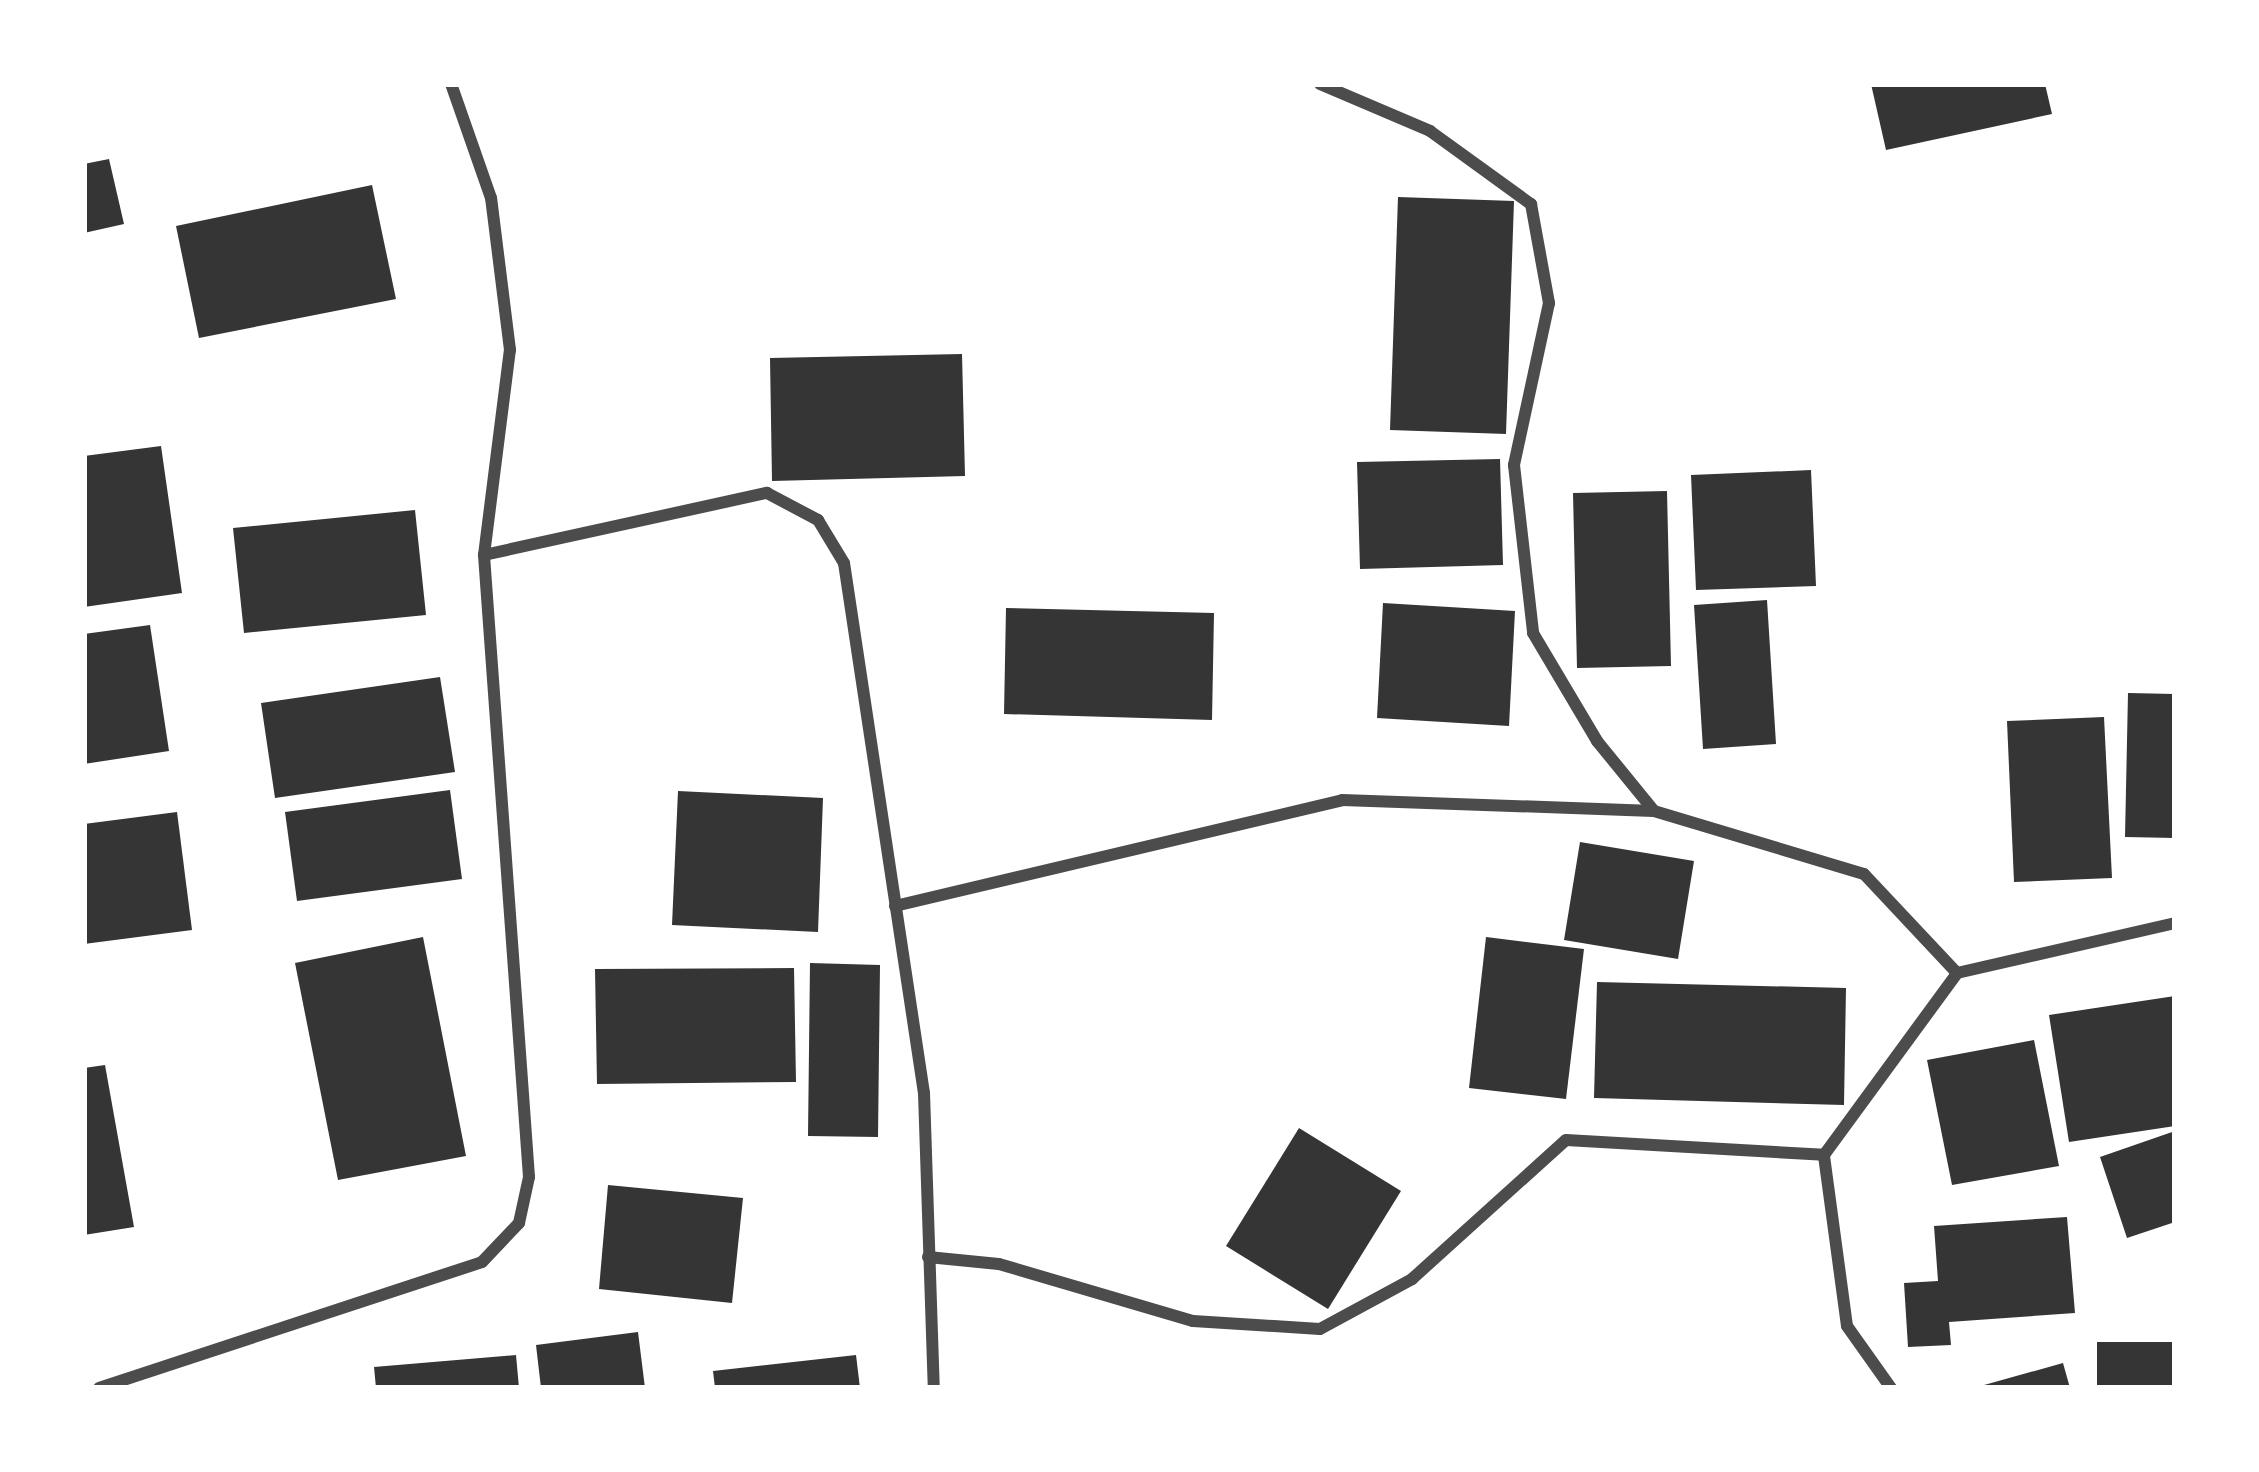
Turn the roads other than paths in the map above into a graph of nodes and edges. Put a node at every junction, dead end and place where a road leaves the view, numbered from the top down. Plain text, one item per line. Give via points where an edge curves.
1 (451, 84) edge
2 (1320, 84) edge
3 (484, 555) junction
4 (1654, 811) junction
5 (896, 906) junction
6 (2175, 922) edge
7 (1957, 974) junction
8 (1824, 1155) junction
9 (928, 1257) junction
10 (98, 1388) edge
11 (934, 1388) edge
12 (1891, 1388) edge

1 - 3 street via 491,198 510,350
2 - 4 street via 1430,131 1531,204 1549,303 1514,465 1533,632 1597,741
3 - 5 street via 767,493 818,520 844,563
3 - 10 street via 530,1177 519,1223 482,1262
4 - 5 street via 1342,800
4 - 7 street via 1864,874
5 - 9 street via 924,1093
6 - 7 street
7 - 8 street
8 - 9 street via 1566,1140 1412,1279 1319,1329 1193,1321 998,1264
8 - 12 street via 1847,1325
9 - 11 street

